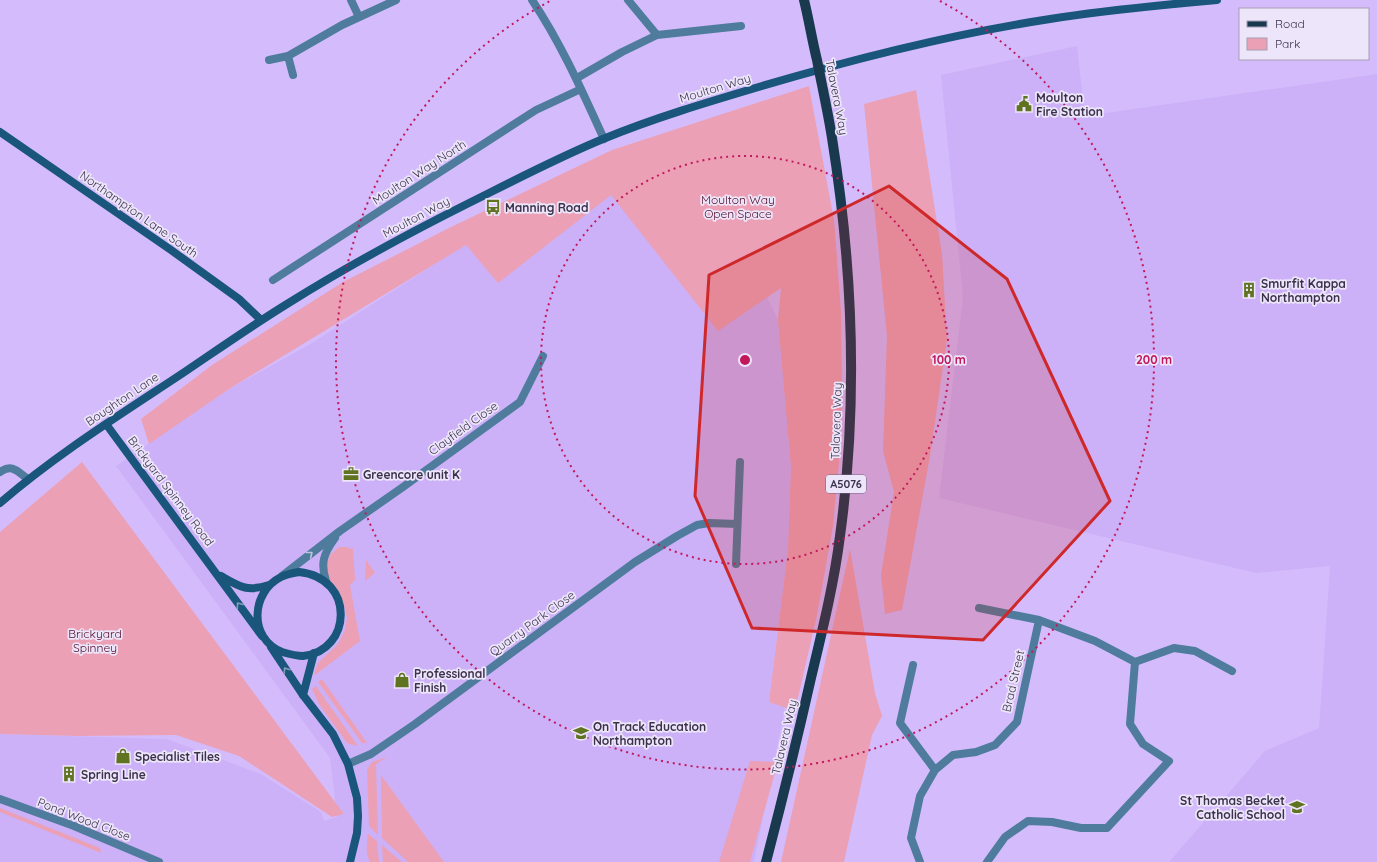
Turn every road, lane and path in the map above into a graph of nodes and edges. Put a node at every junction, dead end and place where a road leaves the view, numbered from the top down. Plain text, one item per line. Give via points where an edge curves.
1 (351, 0) edge
2 (396, 0) edge
3 (532, 0) edge
4 (628, 0) edge
5 (804, 0) edge
6 (1217, 0) edge
7 (1170, 2) edge
8 (359, 17) junction
9 (741, 26) dead end
10 (657, 36) junction
11 (288, 56) junction
12 (269, 60) dead end
13 (293, 75) dead end
14 (576, 78) junction
15 (581, 89) junction
16 (0, 132) edge
17 (604, 139) junction
18 (273, 280) dead end
19 (261, 320) junction
20 (543, 356) dead end
21 (106, 424) junction
22 (740, 462) dead end
23 (0, 472) edge
24 (28, 479) junction
25 (0, 503) edge
26 (737, 524) junction
27 (340, 531) junction
28 (736, 564) dead end
29 (217, 573) junction
30 (280, 577) junction
31 (326, 582) junction
32 (270, 585) junction
33 (979, 608) dead end
34 (1040, 620) junction
35 (262, 636) junction
36 (270, 645) junction
37 (314, 653) junction
38 (1135, 662) junction
39 (913, 665) dead end
40 (1232, 671) dead end
41 (303, 695) junction
42 (348, 764) junction
43 (935, 770) junction
44 (0, 799) edge
45 (159, 862) edge
46 (350, 862) edge
47 (766, 862) edge
48 (920, 862) edge
49 (987, 862) edge

1 - 8 street
2 - 8 street
3 - 14 street
4 - 10 street
5 - 47 main road, Talavera Way / A5076 via 825,100 843,220 851,347 850,428 840,539 786,789
6 - 7 street, Moulton Way
7 - 17 street, Moulton Way via 1049,19 901,48 803,73 721,98
8 - 11 street
9 - 10 street
10 - 14 street
11 - 12 street
11 - 13 street
14 - 15 street
15 - 17 street
15 - 18 street, Moulton Way North via 536,110
16 - 19 street, Northampton Lane South via 172,250 239,299
17 - 19 street, Moulton Way via 537,169 422,227 315,286
19 - 21 street, Boughton Lane
20 - 27 street, Clayfield Close via 520,402
21 - 24 street, Boughton Lane
21 - 29 street, Brickyard Spinney Road
22 - 26 street
23 - 24 street via 6,468 13,468
24 - 25 street, Boughton Lane
26 - 28 street
26 - 42 street, Quarry Park Close via 697,525 677,536 635,562 415,724 371,754
30 -> 27 street, Clayfield Close
27 - 31 street, Clayfield Close via 326,551 323,572
29 - 32 street, Brickyard Spinney Road via 245,588 257,589
35 -> 29 street, Brickyard Spinney Road
30 - 31 street via 299,572 318,576
30 - 32 street
31 - 37 street via 340,602 339,627 334,638
32 - 35 street via 262,596 258,610 258,624
33 - 34 street
34 - 38 street via 1095,641
34 - 43 street, Brad Street via 1016,722 995,746 953,755
35 - 36 street
36 - 37 street via 291,655 303,656
41 -> 36 street
37 - 41 street
38 - 40 street via 1174,648 1195,651
38 - 49 street via 1130,724 1143,744 1169,761 1107,828 1081,828 1052,822 1028,821 1005,837
39 - 43 street via 900,723
41 - 42 street via 333,734
42 - 46 street via 357,798 358,816 358,833
43 - 48 street, Brad Street via 920,796 911,838
44 - 45 street, Pond Wood Close via 74,826

